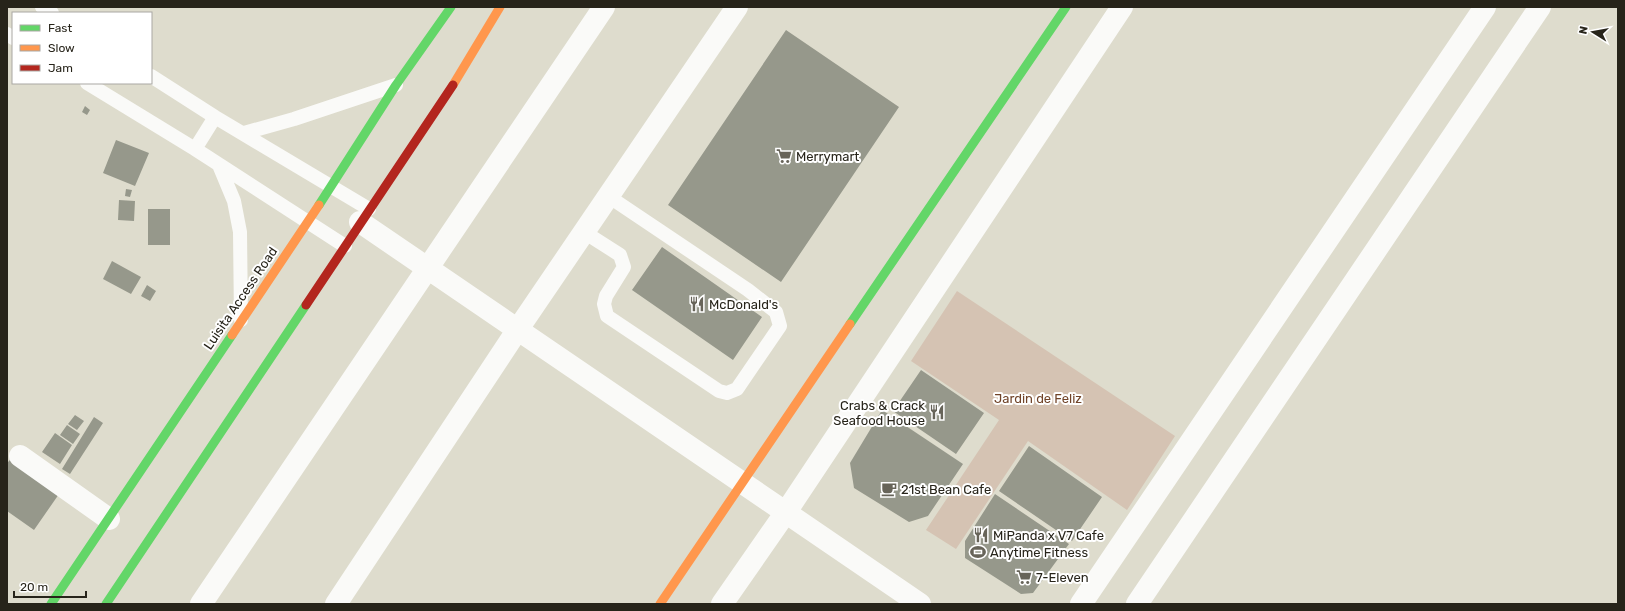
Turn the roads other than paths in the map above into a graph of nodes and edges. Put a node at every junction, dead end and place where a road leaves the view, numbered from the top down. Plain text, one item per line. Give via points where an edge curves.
1 (451, 7) edge
2 (500, 7) edge
3 (604, 7) edge
4 (737, 7) edge
5 (1066, 7) edge
6 (1122, 7) edge
7 (1485, 7) edge
8 (1540, 7) edge
9 (152, 77) edge
10 (89, 84) edge
11 (396, 85) junction
12 (215, 117) junction
13 (244, 133) junction
14 (195, 149) junction
15 (219, 165) junction
16 (332, 186) junction
17 (608, 196) junction
18 (365, 216) junction
19 (307, 222) junction
20 (584, 232) junction
21 (345, 246) junction
22 (428, 268) junction
23 (241, 320) junction
24 (518, 329) junction
25 (20, 456) dead end
26 (742, 482) junction
27 (786, 512) junction
28 (109, 519) junction
29 (50, 604) edge
30 (106, 604) edge
31 (201, 604) edge
32 (336, 604) edge
33 (660, 604) edge
34 (722, 604) edge
35 (920, 604) edge
36 (1081, 604) edge
37 (1136, 604) edge

1 - 11 main road, Luisita Access Road
2 - 18 main road via 464,68
3 - 22 street
4 - 17 street
5 - 26 main road
6 - 27 street
7 - 36 street
8 - 37 street
9 - 12 lane
10 - 14 lane
11 - 13 lane
11 - 16 main road, Luisita Access Road
12 - 13 lane
12 - 14 lane
13 - 16 lane
14 - 15 lane
15 - 19 lane
15 - 23 lane via 234,201 240,232
16 - 18 lane
16 - 19 main road, Luisita Access Road
17 - 20 street
17 - 20 lane via 748,290 776,312 780,326 737,389 727,393 719,391 607,316 604,304 606,296 624,267 620,255
18 - 21 main road
18 - 22 street
19 - 21 lane
19 - 23 main road, Luisita Access Road
20 - 24 street
21 - 30 main road
22 - 24 street
22 - 31 street
23 - 28 main road, Luisita Access Road
24 - 26 street
24 - 32 street
25 - 28 street
26 - 27 street
26 - 33 main road
27 - 34 street
27 - 35 street
28 - 29 main road, Luisita Access Road

